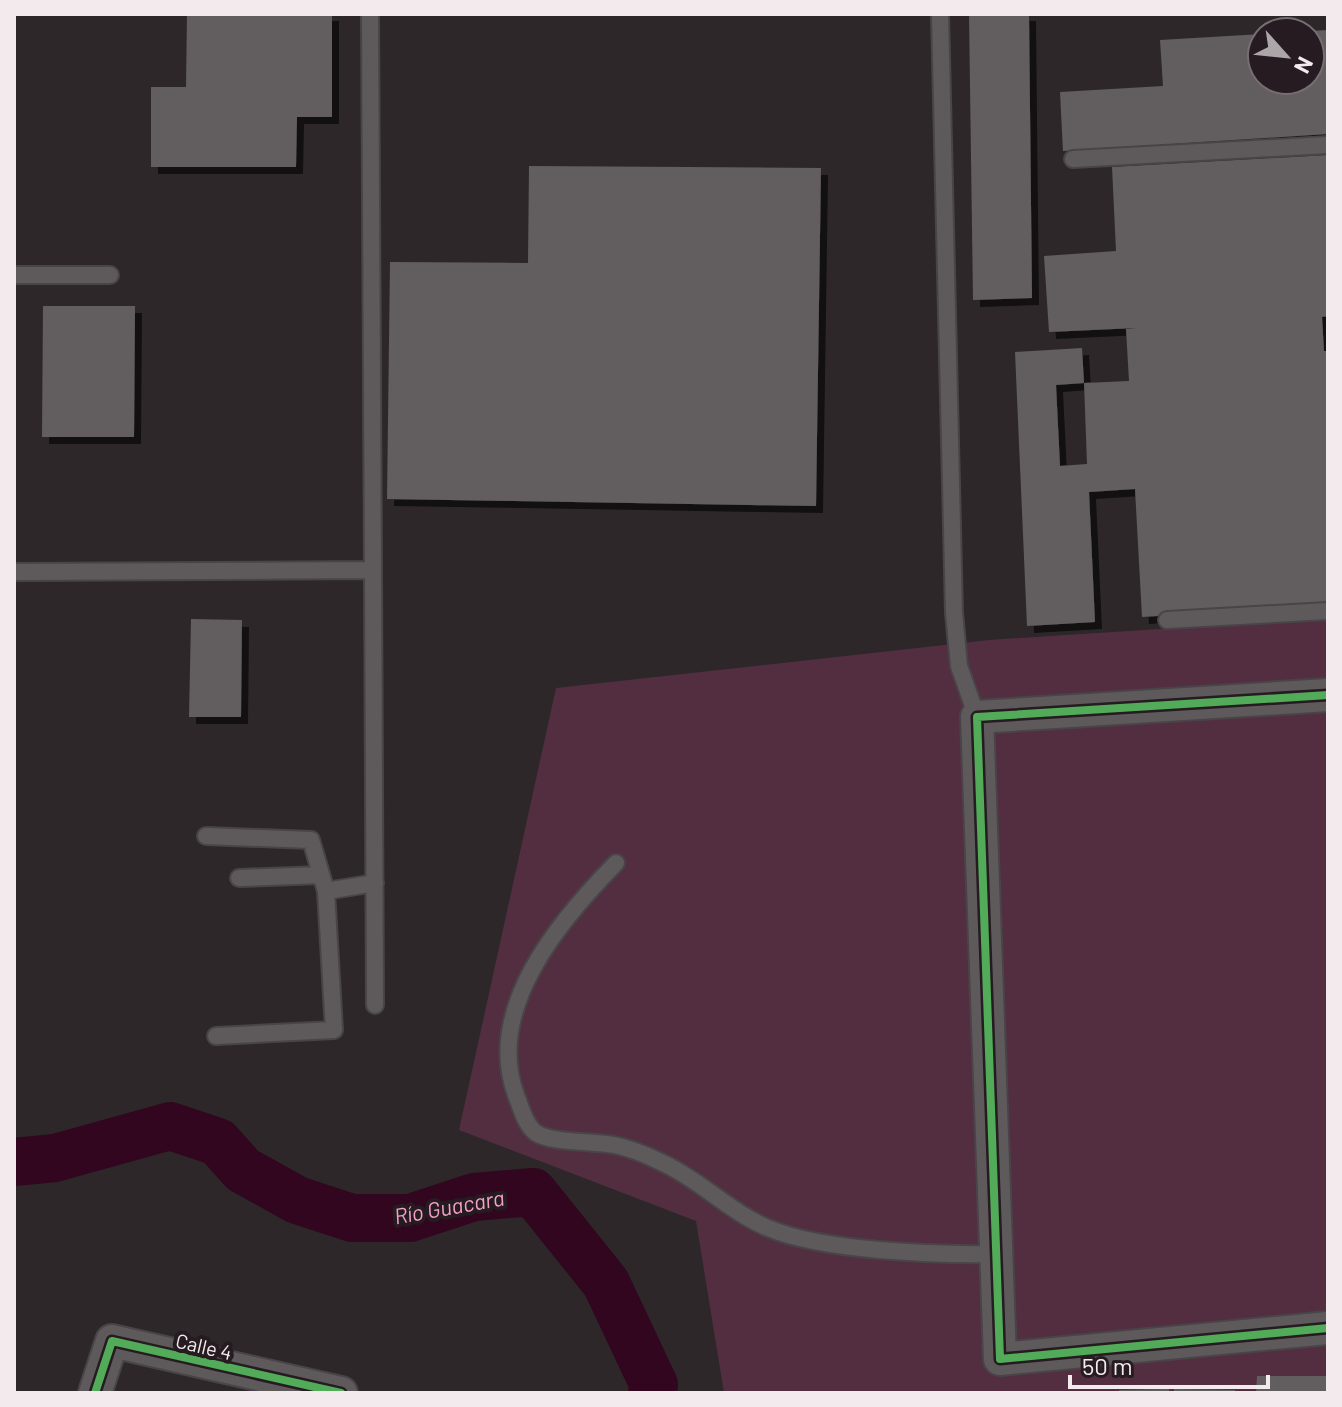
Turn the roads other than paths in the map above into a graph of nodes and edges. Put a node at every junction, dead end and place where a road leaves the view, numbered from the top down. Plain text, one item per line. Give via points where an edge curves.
1 (370, 14) edge
2 (940, 14) edge
3 (1328, 145) edge
4 (1073, 159) dead end
5 (14, 275) edge
6 (110, 275) dead end
7 (373, 570) junction
8 (14, 572) edge
9 (1328, 611) edge
10 (1167, 620) dead end
11 (1328, 695) edge
12 (977, 717) junction
13 (206, 836) dead end
14 (616, 863) dead end
15 (320, 875) junction
16 (239, 878) dead end
17 (375, 883) junction
18 (326, 891) junction
19 (375, 1005) dead end
20 (216, 1036) dead end
21 (996, 1254) junction
22 (1328, 1328) edge
23 (95, 1393) edge
24 (341, 1393) edge

1 - 7 lane
2 - 12 lane via 954,613 959,666
3 - 4 lane
5 - 6 lane
7 - 8 lane
7 - 17 lane
9 - 10 lane
11 - 12 street
12 - 21 street
13 - 15 lane via 311,840
14 - 21 lane via 574,906 535,960 510,1032 513,1086 524,1117 536,1132 616,1145 661,1162 766,1228 798,1238 938,1255
15 - 16 lane
15 - 18 lane
17 - 18 lane
17 - 19 lane
18 - 20 lane via 334,1030
21 - 22 street via 1000,1359
23 - 24 street, Calle 4 via 112,1341

